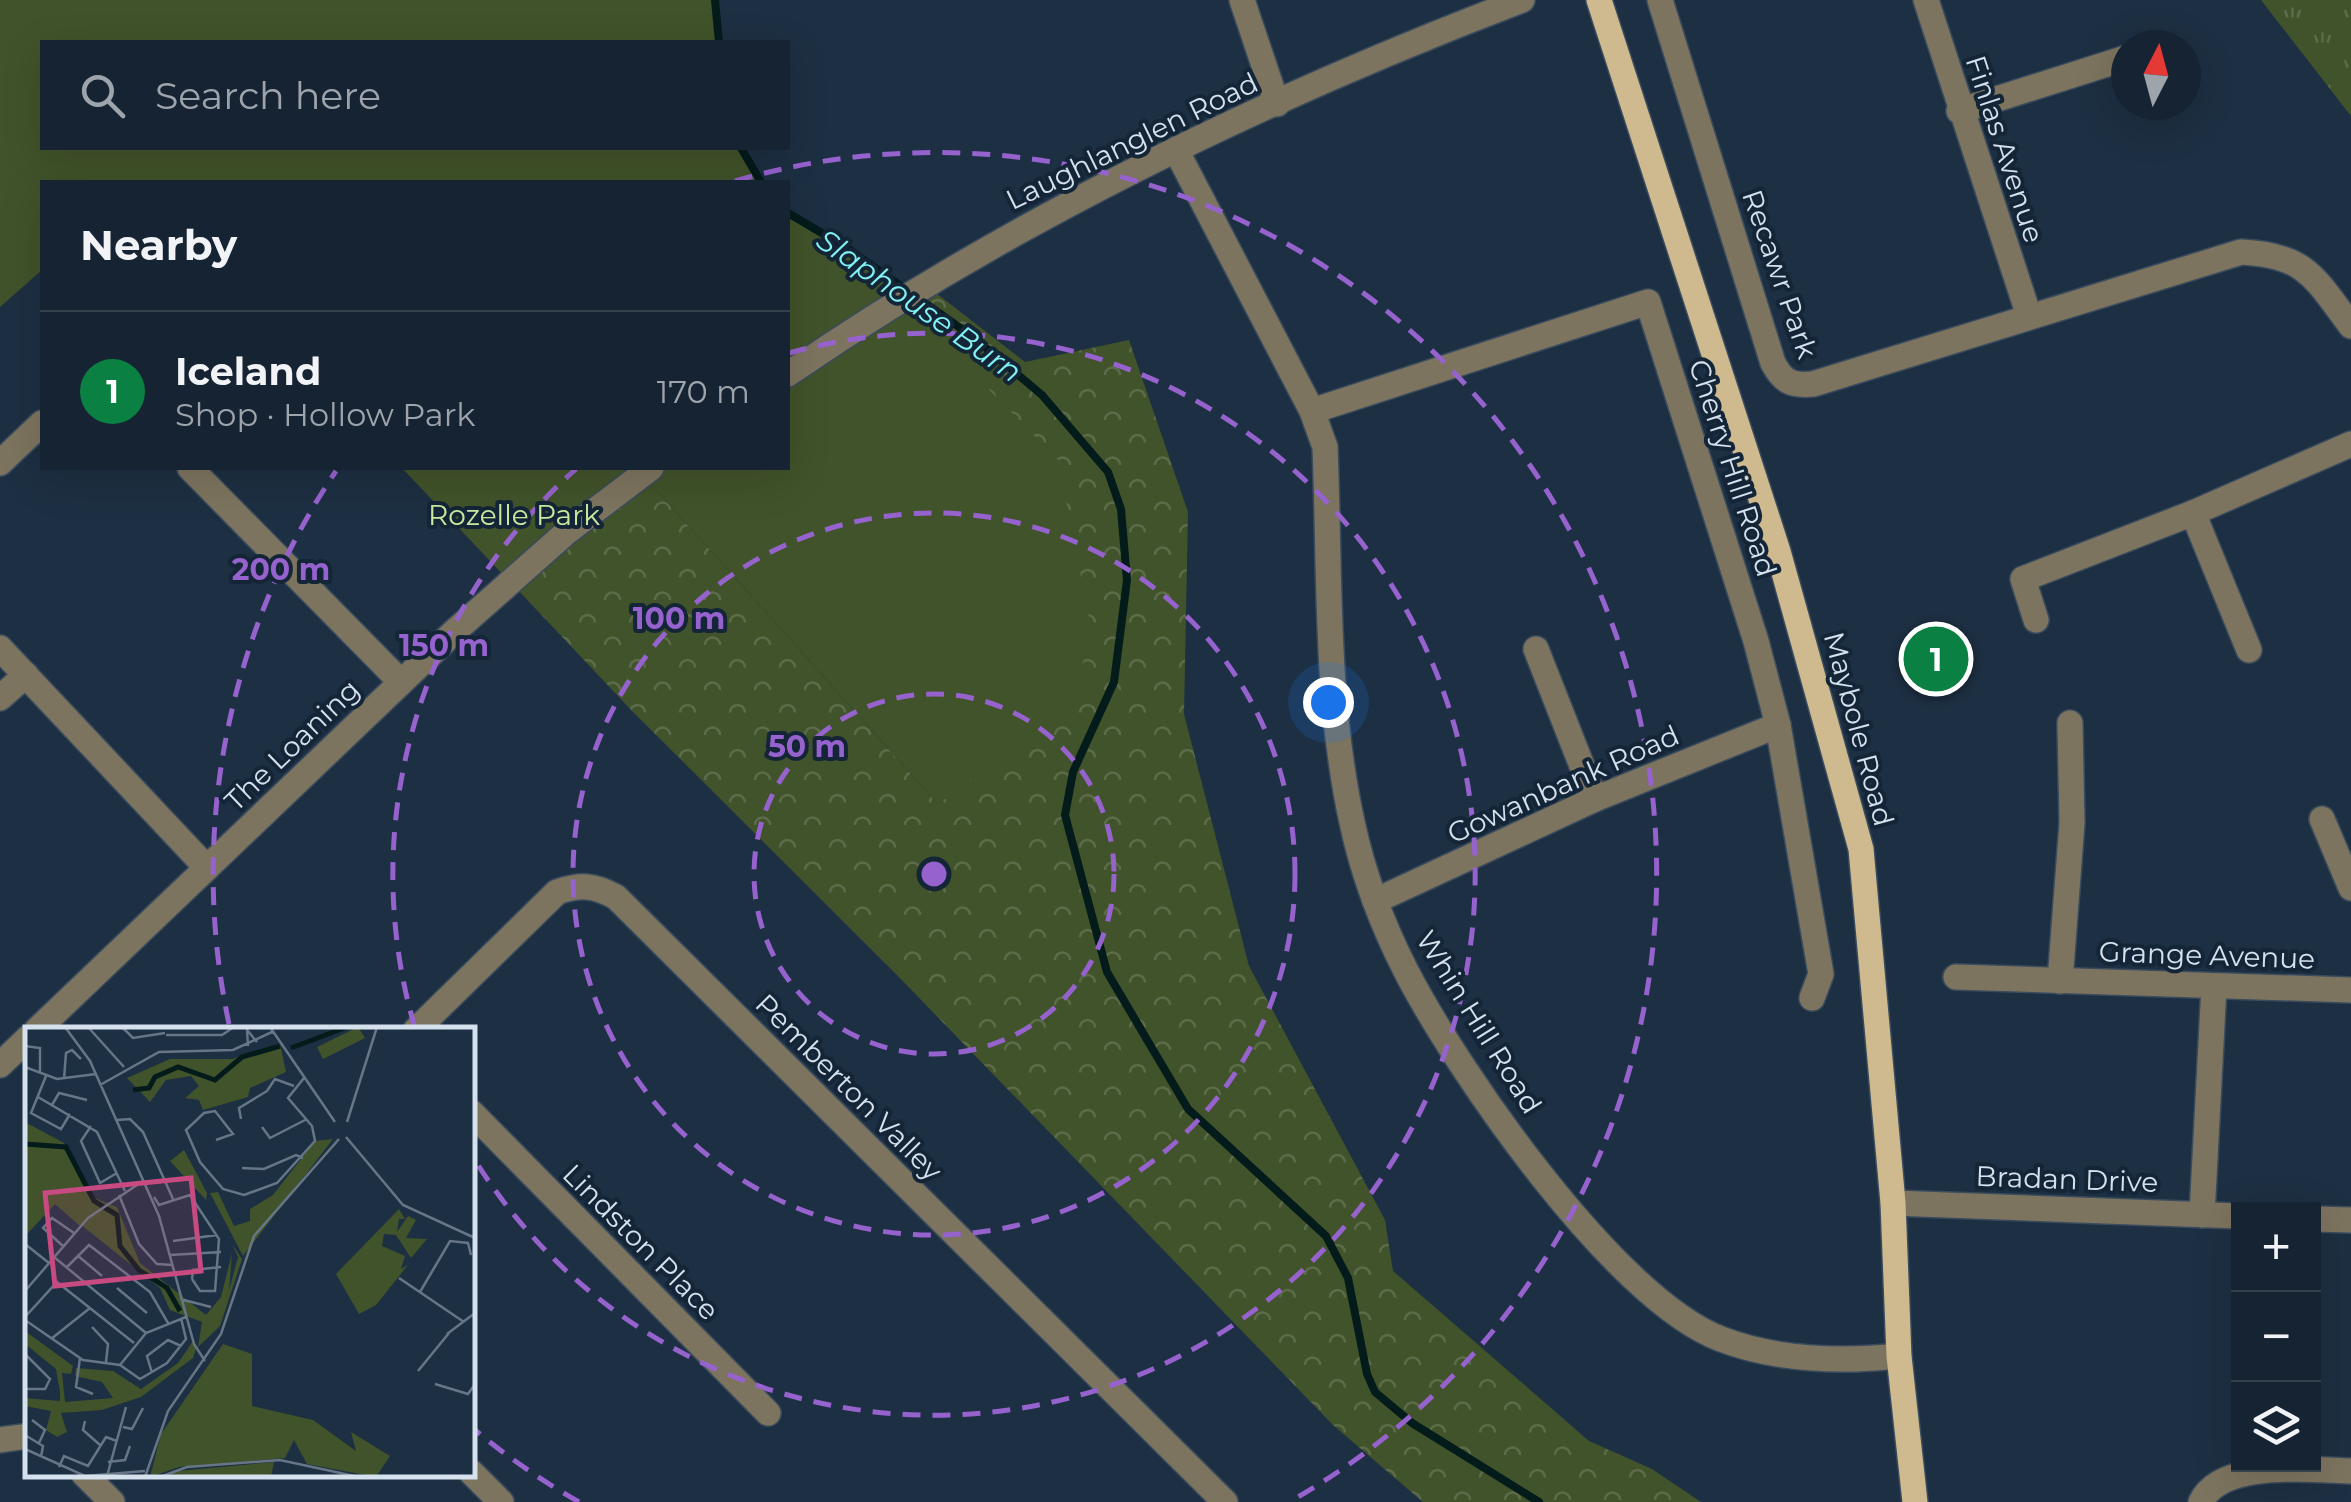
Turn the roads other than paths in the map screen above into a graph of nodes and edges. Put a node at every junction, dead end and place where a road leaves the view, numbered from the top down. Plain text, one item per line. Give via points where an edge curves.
1 (1242, 0) edge
2 (1522, 0) edge
3 (1599, 0) edge
4 (1660, 0) edge
5 (1926, 0) edge
6 (2111, 63) edge
7 (1277, 104) junction
8 (1959, 112) junction
9 (1176, 150) junction
10 (2028, 316) junction
11 (2351, 326) edge
12 (790, 373) edge
13 (1312, 411) junction
14 (40, 425) edge
15 (2351, 444) edge
16 (0, 463) edge
17 (192, 470) edge
18 (646, 471) edge
19 (2194, 513) junction
20 (2036, 620) dead end
21 (0, 648) edge
22 (1536, 649) dead end
23 (2249, 650) dead end
24 (26, 675) junction
25 (401, 682) junction
26 (0, 698) edge
27 (2070, 723) dead end
28 (1778, 725) junction
29 (1595, 799) junction
30 (2322, 820) dead end
31 (206, 868) junction
32 (2351, 888) edge
33 (1374, 901) junction
34 (1956, 977) dead end
35 (2060, 980) junction
36 (2214, 986) junction
37 (2351, 990) edge
38 (1812, 998) dead end
39 (40, 1027) edge
40 (419, 1027) edge
41 (25, 1041) edge
42 (0, 1064) edge
43 (475, 1116) edge
44 (1893, 1203) junction
45 (2202, 1215) junction
46 (2231, 1216) edge
47 (2321, 1219) edge
48 (2351, 1220) edge
49 (1899, 1356) junction
50 (768, 1413) dead end
51 (25, 1436) edge
52 (0, 1440) edge
53 (2351, 1471) edge
54 (475, 1476) edge
55 (87, 1477) edge
56 (1214, 1499) edge
57 (112, 1502) edge
58 (501, 1502) edge
59 (1915, 1502) edge
60 (2201, 1502) edge

1 - 7 street
2 - 7 street, Laughlanglen Road
3 - 44 main road, Maybole Road via 1778,551 1860,849
4 - 10 street, Recawr Park via 1782,378 1814,384
5 - 8 street, Finlas Avenue
6 - 8 street
7 - 9 street, Laughlanglen Road
8 - 10 street, Finlas Avenue
9 - 12 street, Laughlanglen Road via 923,283
9 - 13 street, Whin Hill Road
10 - 11 street via 2241,252 2278,254 2306,267
13 - 28 street, Cherry Hill Road via 1648,302
13 - 33 street, Whin Hill Road via 1325,446 1338,750
14 - 16 street
15 - 19 street
17 - 25 street
18 - 25 street, The Loaning via 568,530
19 - 20 street via 2023,579
19 - 23 street
21 - 24 street
22 - 29 street
24 - 26 street
24 - 31 street
25 - 31 street, The Loaning
27 - 35 street, Grange Avenue via 2072,824
28 - 29 street, Gowanbank Road
28 - 38 street, Cherry Hill Road via 1821,974
29 - 33 street, Gowanbank Road
30 - 32 street
31 - 39 street, The Loaning
33 - 49 street, Whin Hill Road via 1406,973 1538,1170 1619,1266 1673,1313 1719,1339 1778,1355 1853,1361
34 - 35 street, Grange Avenue
35 - 36 street, Grange Avenue
36 - 37 street, Grange Avenue
36 - 45 street
40 - 56 street, Pemberton Valley via 558,892 597,887 616,897
41 - 42 street
43 - 50 street, Lindston Place
44 - 45 street, Bradan Drive
44 - 49 main road, Maybole Road
45 - 46 street, Bradan Drive
47 - 48 street
49 - 59 main road, Maybole Road
51 - 52 street
53 - 60 street via 2229,1476
54 - 58 street
55 - 57 street

